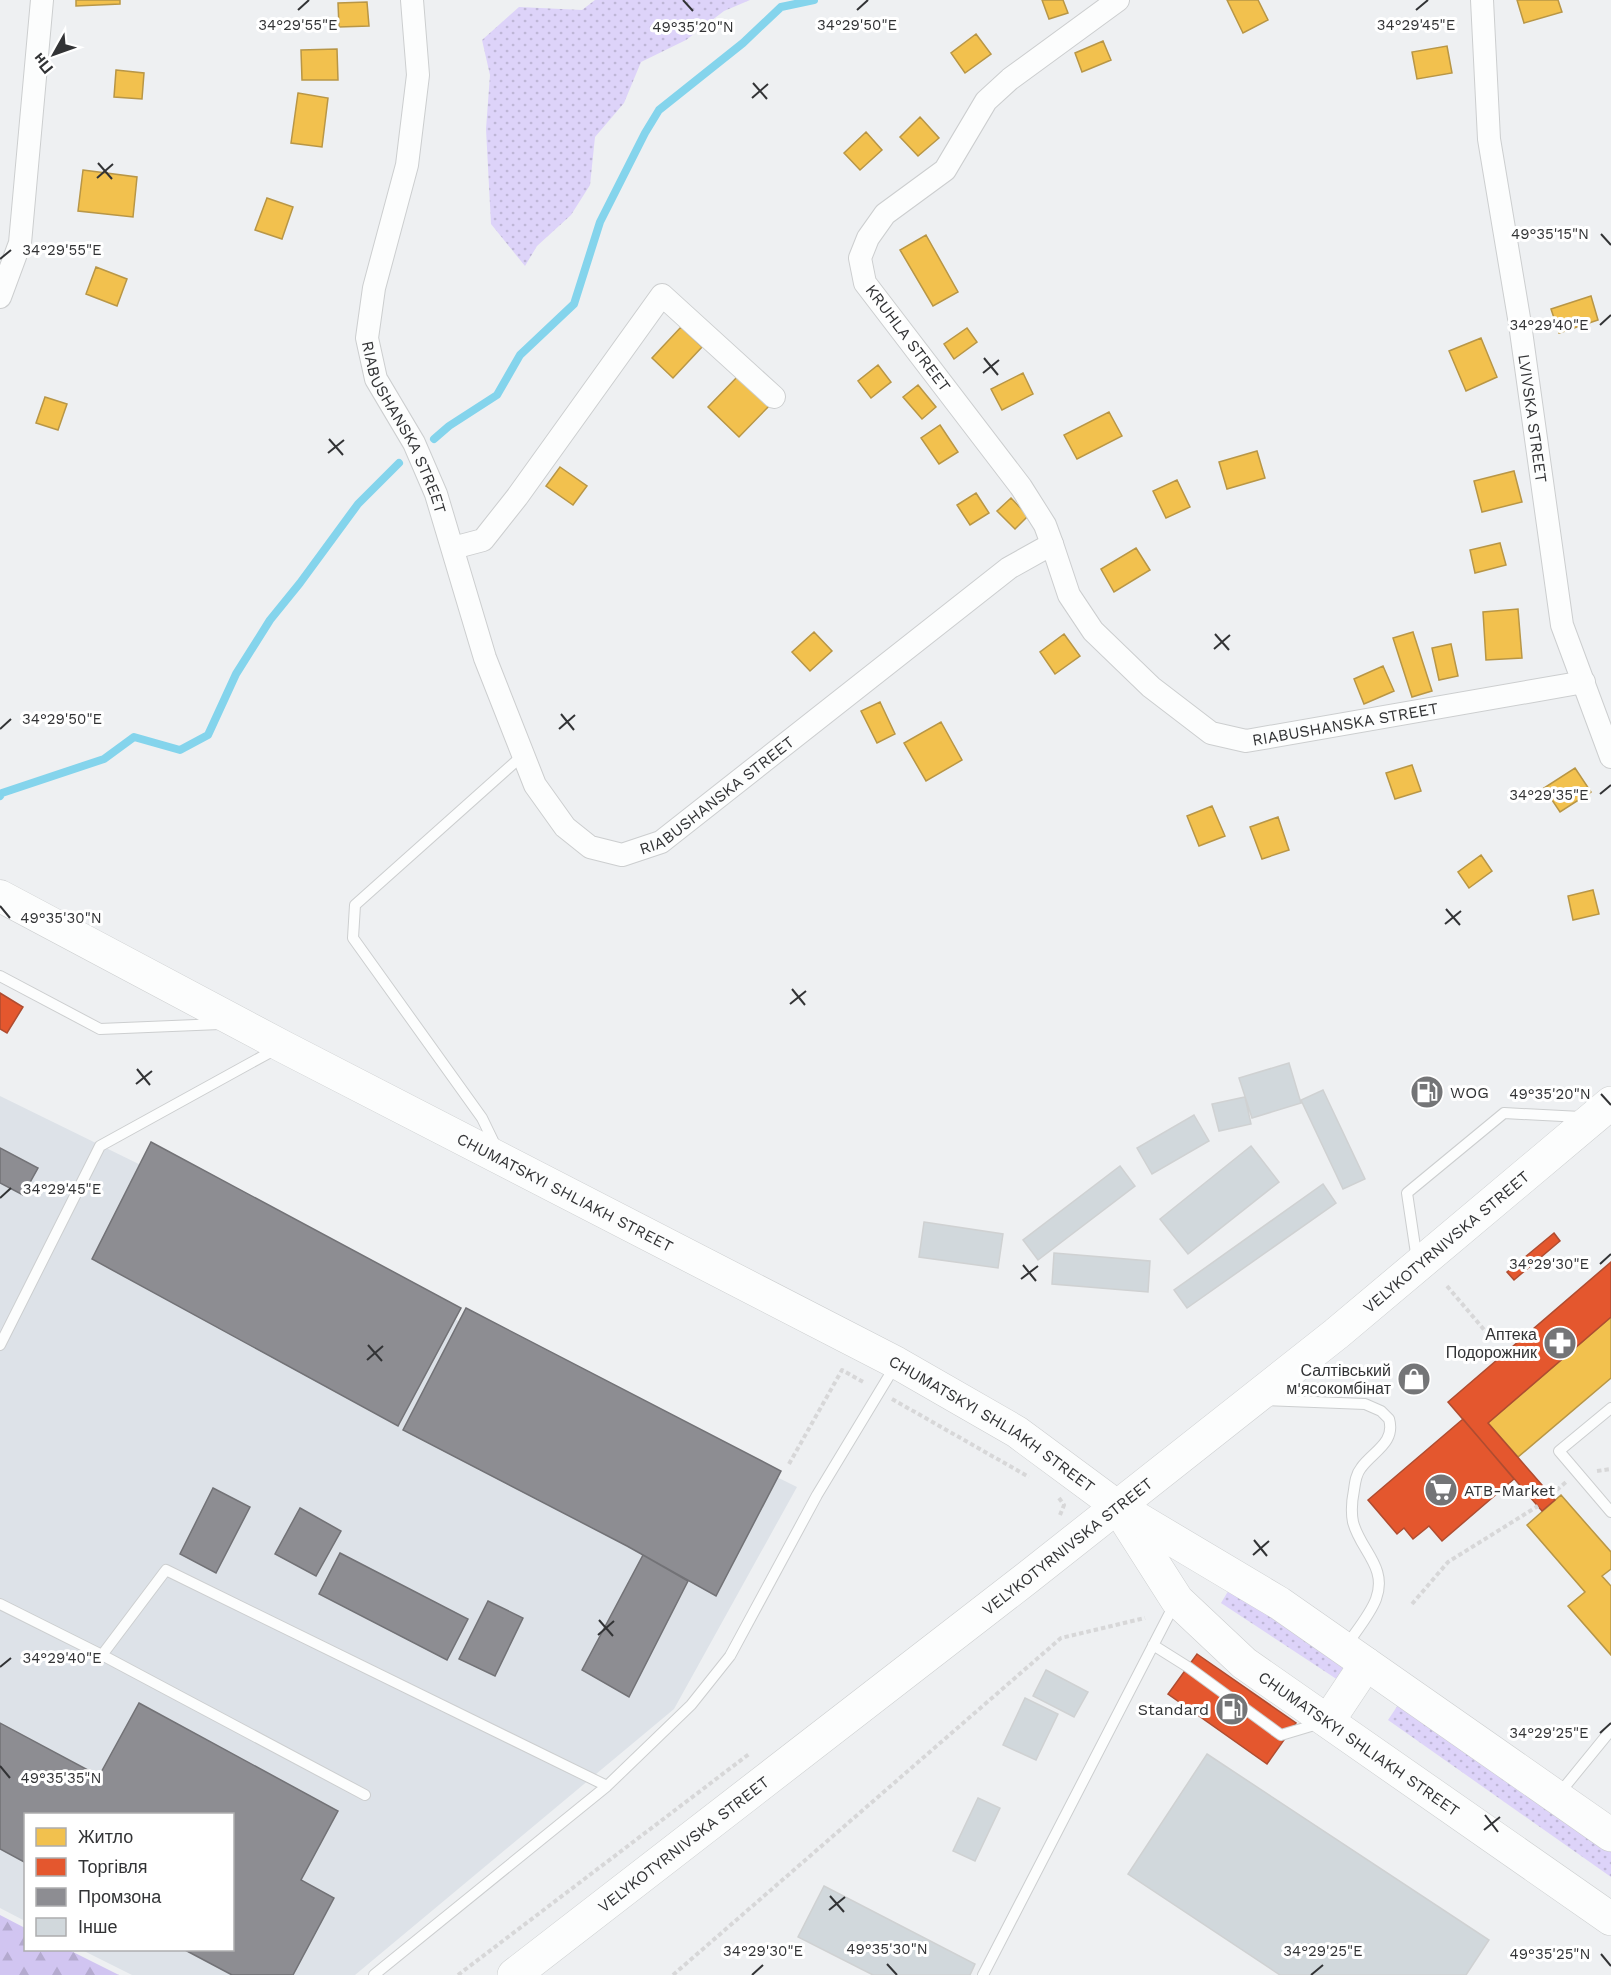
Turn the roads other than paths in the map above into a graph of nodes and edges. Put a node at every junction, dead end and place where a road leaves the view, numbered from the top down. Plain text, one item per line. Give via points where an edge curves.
1 (42, 0) edge
2 (412, 0) edge
3 (1119, 0) edge
4 (1482, 0) edge
5 (0, 297) edge
6 (774, 397) dead end
7 (1052, 544) junction
8 (453, 548) junction
9 (1584, 682) junction
10 (523, 755) junction
11 (1611, 757) edge
12 (0, 896) edge
13 (0, 976) edge
14 (239, 1023) junction
15 (282, 1046) junction
16 (1602, 1110) edge
17 (502, 1160) junction
18 (1418, 1266) junction
19 (0, 1345) edge
20 (897, 1363) junction
21 (1252, 1400) junction
22 (1611, 1408) edge
23 (1117, 1506) junction
24 (1611, 1512) edge
25 (1177, 1600) junction
26 (1, 1607) edge
27 (1153, 1645) junction
28 (102, 1655) junction
29 (1355, 1656) junction
30 (1328, 1721) junction
31 (1611, 1730) edge
32 (607, 1786) junction
33 (365, 1795) dead end
34 (1557, 1797) junction
35 (1611, 1835) edge
36 (1611, 1919) edge
37 (374, 1975) edge
38 (514, 1975) edge
39 (983, 1975) edge

1 - 5 street via 20,243
2 - 8 street, RIABUSHANSKA STREET via 418,75 410,143 374,288 368,338 376,379 414,443
3 - 7 street, KRUHLA STREET via 986,100 945,170 885,214 868,237 860,258 865,283 1021,487
4 - 9 street, LVIVSKA STREET via 1489,139 1563,625
6 - 8 street via 662,295 483,540
7 - 9 street, RIABUSHANSKA STREET via 1069,595 1093,631 1151,687 1211,732 1246,741
7 - 10 street, RIABUSHANSKA STREET via 1009,568 662,842 622,855 590,847 559,819 535,785
8 - 10 street, RIABUSHANSKA STREET via 485,658
9 - 11 street, LVIVSKA STREET
10 - 17 lane via 355,905 352,938 482,1118
12 - 14 main road, CHUMATSKYI SHLIAKH STREET
13 - 14 lane via 100,1029
14 - 15 main road, CHUMATSKYI SHLIAKH STREET
15 - 17 main road, CHUMATSKYI SHLIAKH STREET
15 - 19 lane via 100,1146
16 - 18 main road, VELYKOTYRNIVSKA STREET
16 - 18 lane via 1504,1113 1407,1193
17 - 20 main road, CHUMATSKYI SHLIAKH STREET
18 - 21 main road, VELYKOTYRNIVSKA STREET
20 - 23 main road, CHUMATSKYI SHLIAKH STREET via 1017,1432
20 - 32 lane via 817,1495 730,1656 691,1705
21 - 23 main road, VELYKOTYRNIVSKA STREET
21 - 29 lane via 1365,1404 1386,1414 1390,1423 1381,1448 1359,1471 1352,1501 1353,1522 1376,1566 1378,1591
22 - 24 lane via 1559,1451
23 - 25 main road, CHUMATSKYI SHLIAKH STREET
23 - 29 main road, CHUMATSKYI SHLIAKH STREET via 1279,1602
23 - 38 main road, VELYKOTYRNIVSKA STREET
25 - 27 lane
25 - 30 main road, CHUMATSKYI SHLIAKH STREET via 1244,1663
26 - 28 lane
27 - 30 lane via 1281,1735
27 - 39 lane
28 - 32 lane via 166,1570
28 - 33 lane
29 - 30 main road
29 - 34 main road, CHUMATSKYI SHLIAKH STREET
30 - 36 main road, CHUMATSKYI SHLIAKH STREET
31 - 34 lane
32 - 37 lane
34 - 35 main road, CHUMATSKYI SHLIAKH STREET

